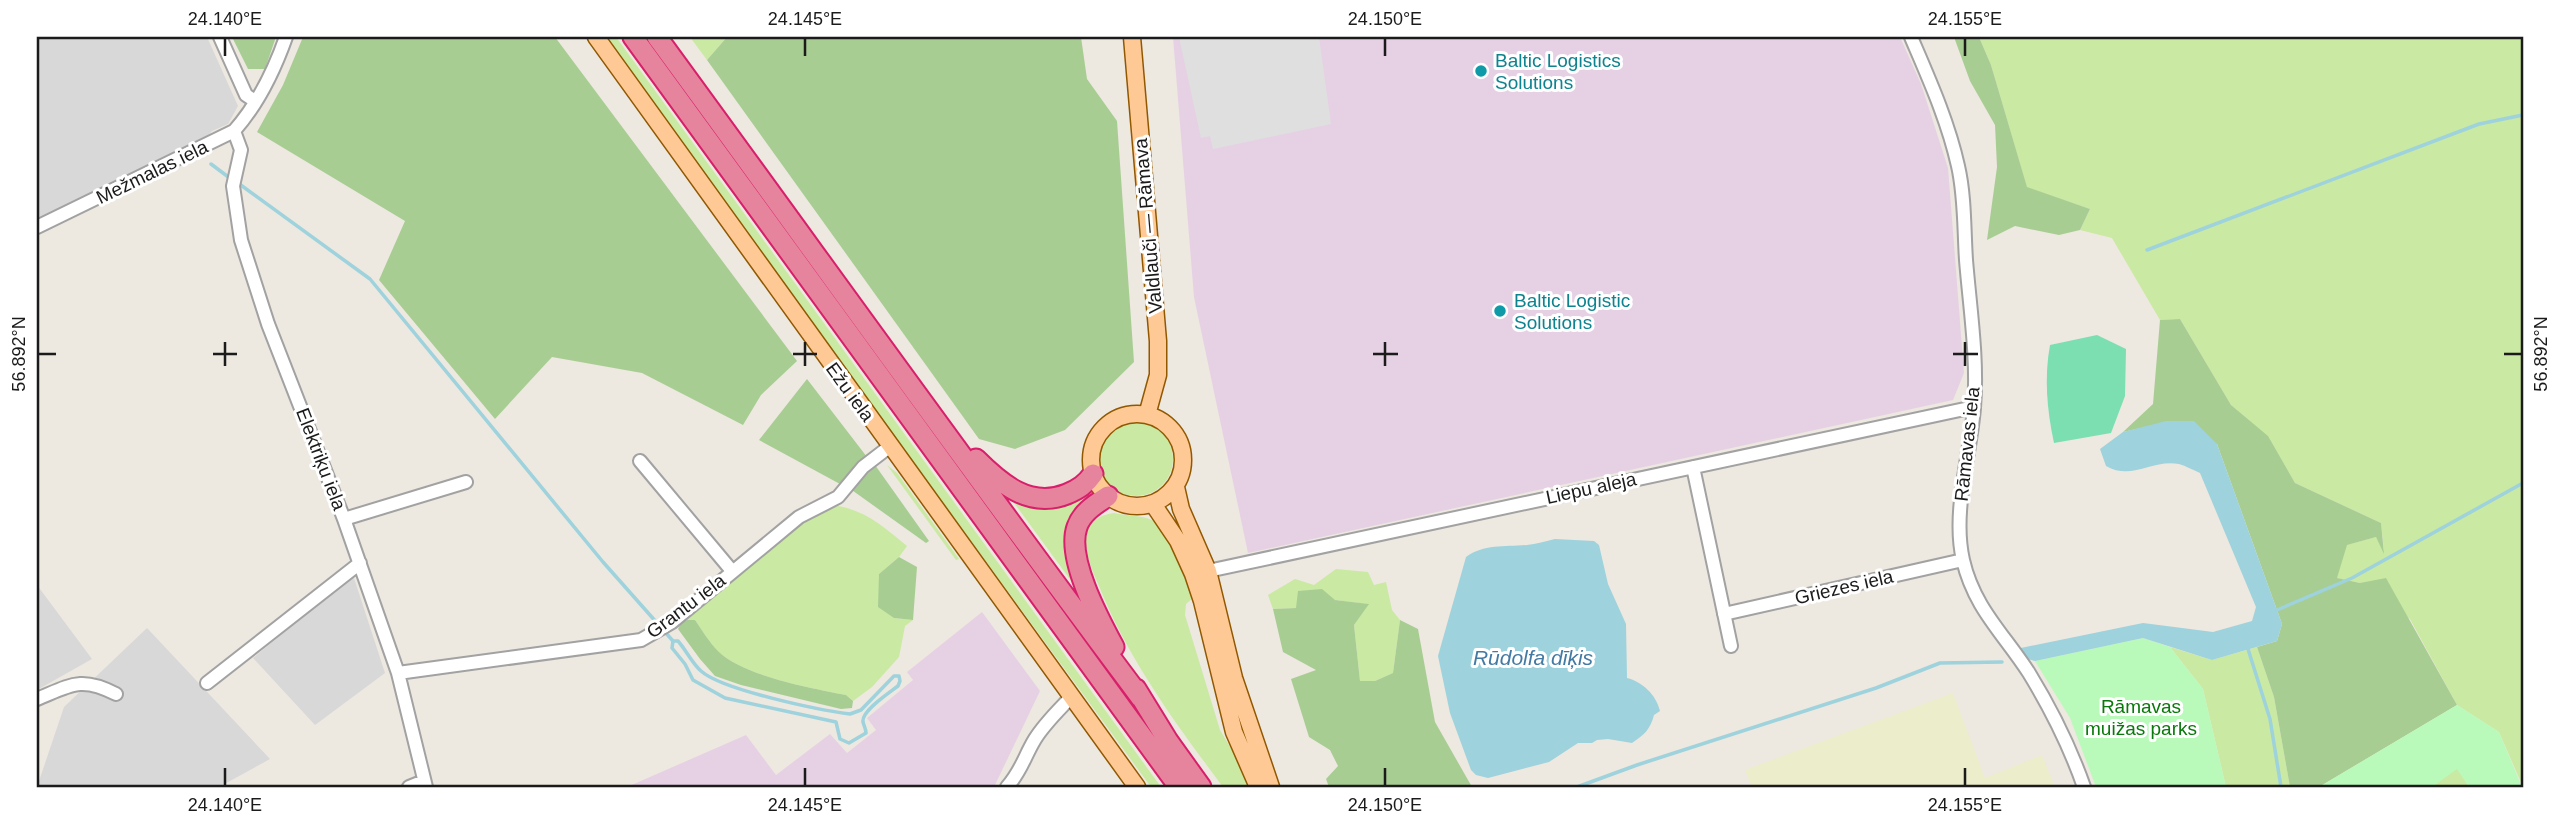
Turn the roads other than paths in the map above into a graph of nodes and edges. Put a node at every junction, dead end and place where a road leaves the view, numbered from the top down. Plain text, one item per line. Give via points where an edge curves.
1 (220, 37) edge
2 (286, 37) edge
3 (596, 37) edge
4 (633, 37) edge
5 (657, 37) edge
6 (1132, 37) edge
7 (1911, 37) edge
8 (254, 101) junction
9 (234, 131) junction
10 (37, 227) edge
11 (1974, 407) junction
12 (1147, 415) junction
13 (941, 426) junction
14 (889, 447) junction
15 (640, 461) dead end
16 (1693, 467) junction
17 (1093, 474) junction
18 (466, 482) dead end
19 (1176, 487) junction
20 (1108, 496) junction
21 (1153, 504) junction
22 (344, 519) junction
23 (1963, 560) junction
24 (360, 564) junction
25 (732, 571) junction
26 (1208, 571) junction
27 (1724, 614) junction
28 (1731, 646) dead end
29 (398, 673) junction
30 (207, 683) dead end
31 (116, 694) dead end
32 (1072, 697) junction
33 (1141, 698) junction
34 (37, 699) edge
35 (425, 784) edge
36 (409, 787) edge
37 (1007, 787) edge
38 (1137, 787) edge
39 (1179, 787) edge
40 (1201, 787) edge
41 (1258, 787) edge
42 (1271, 787) edge
43 (2084, 787) edge

1 - 8 street via 240,85
2 - 8 street, Mežmalas iela via 269,79
3 - 14 main road, Ežu iela
4 - 39 highway
5 - 13 highway
6 - 12 main road, Valdlauči — Rāmava via 1158,341 1158,374
7 - 11 street, Rāmavas iela via 1941,108 1958,167
8 - 9 street, Mežmalas iela
9 - 10 street, Mežmalas iela
9 - 22 street, Elektriķu iela via 241,150 233,186 241,240 268,324
11 - 16 street, Liepu aleja
11 - 23 street, Rāmavas iela via 1959,521
12 - 17 main road via 1119,418 1100,431 1093,448
12 - 19 main road via 1171,428 1179,440 1183,467
13 - 17 highway via 994,478 1030,497 1059,497 1081,488
13 - 33 highway
14 - 25 street, Grantu iela via 863,467 838,497 799,517
14 - 32 main road, Ežu iela
15 - 25 street
16 - 26 street, Liepu aleja
16 - 27 street
17 - 20 main road
18 - 22 street
19 - 21 main road
19 - 26 main road
20 - 21 main road via 1132,506
20 - 33 highway via 1088,510 1077,526 1077,557 1096,610
21 - 41 main road via 1193,574 1234,732
22 - 24 street, Elektriķu iela
23 - 27 street, Griezes iela
23 - 43 street, Rāmavas iela via 1977,600 2028,671 2071,752
24 - 29 street, Elektriķu iela
24 - 30 street
25 - 29 street, Grantu iela via 672,622 641,640
26 - 42 main road via 1237,689
27 - 28 street
29 - 35 street, Elektriķu iela
31 - 34 street via 97,684 74,684
32 - 37 street via 1045,725
32 - 38 main road, Ežu iela
33 - 40 highway
35 - 36 street

